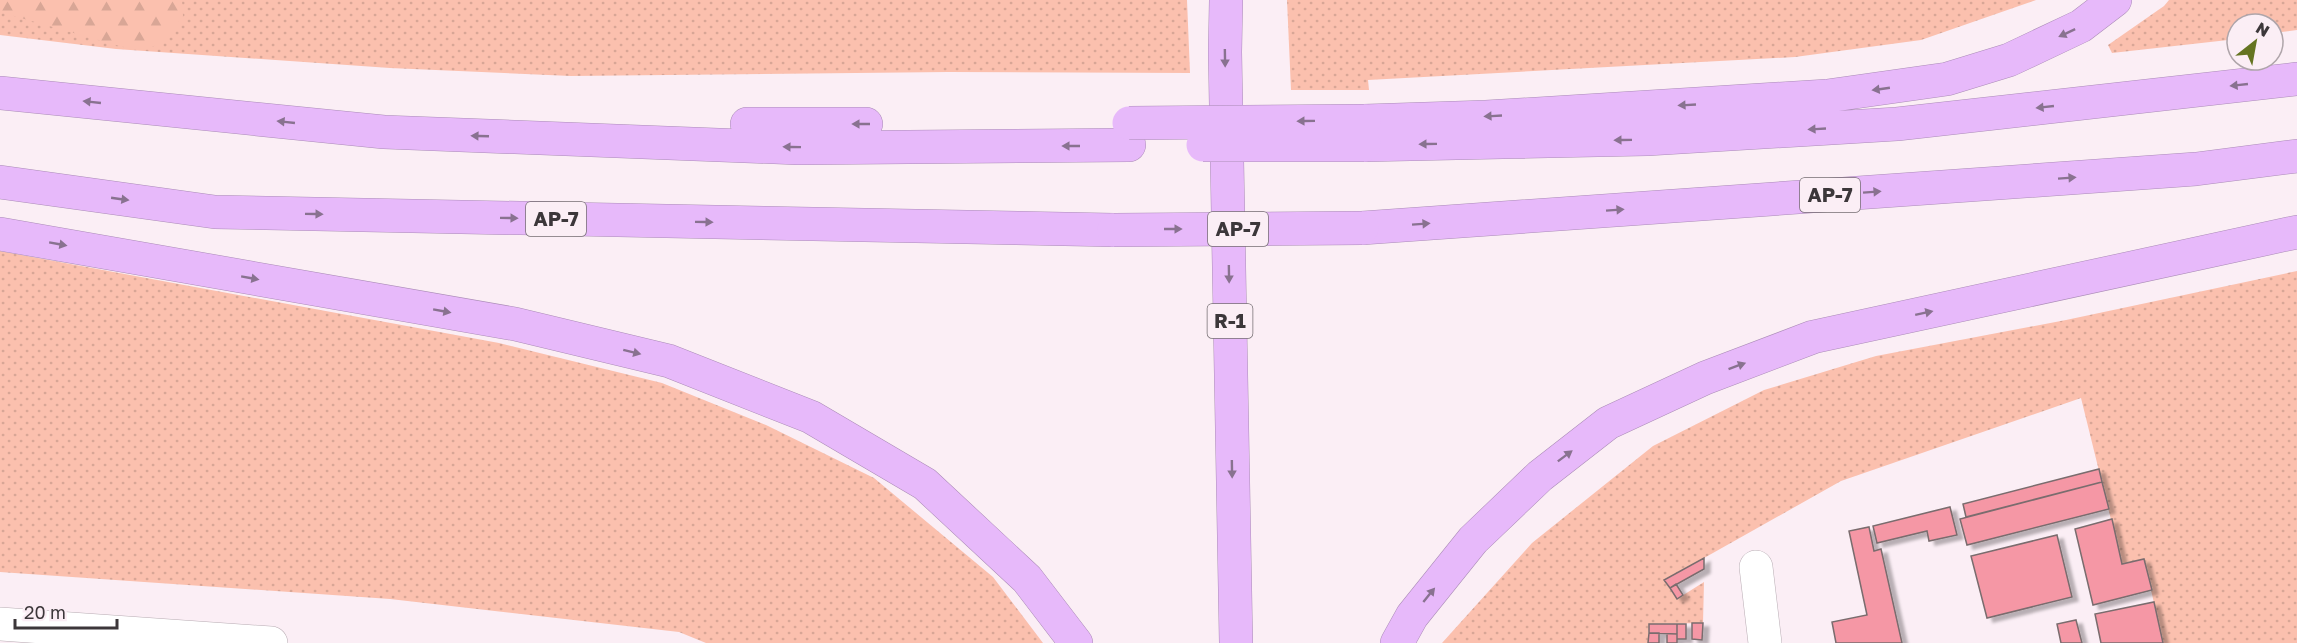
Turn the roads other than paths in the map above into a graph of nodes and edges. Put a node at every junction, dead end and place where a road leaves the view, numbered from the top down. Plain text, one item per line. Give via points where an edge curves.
1 (1226, 0) edge
2 (1247, 0) edge
3 (2115, 0) edge
4 (2297, 79) edge
5 (0, 93) edge
6 (1364, 133) junction
7 (2297, 156) edge
8 (0, 182) edge
9 (2297, 232) edge
10 (0, 234) edge
11 (1756, 567) dead end
12 (0, 624) edge
13 (271, 643) edge
14 (1076, 643) edge
15 (1236, 643) edge
16 (1257, 643) edge
17 (1396, 643) edge
18 (1765, 643) edge

1 -> 15 highway, R-1
2 - 16 highway
3 -> 6 highway via 2071,31 2009,60 1947,79 1827,96 1486,117
4 -> 6 highway via 1897,124 1647,139
6 -> 5 highway, bridge via 1129,134 798,148 384,132
8 -> 7 highway, AP-7, bridge via 215,212 1114,230 1362,228 2196,169
17 -> 9 highway via 1412,616 1473,540 1540,476 1608,423 1705,378 1813,338
10 -> 14 highway via 515,324 669,361 811,417 925,484 1027,579
11 - 18 lane
12 - 13 lane

